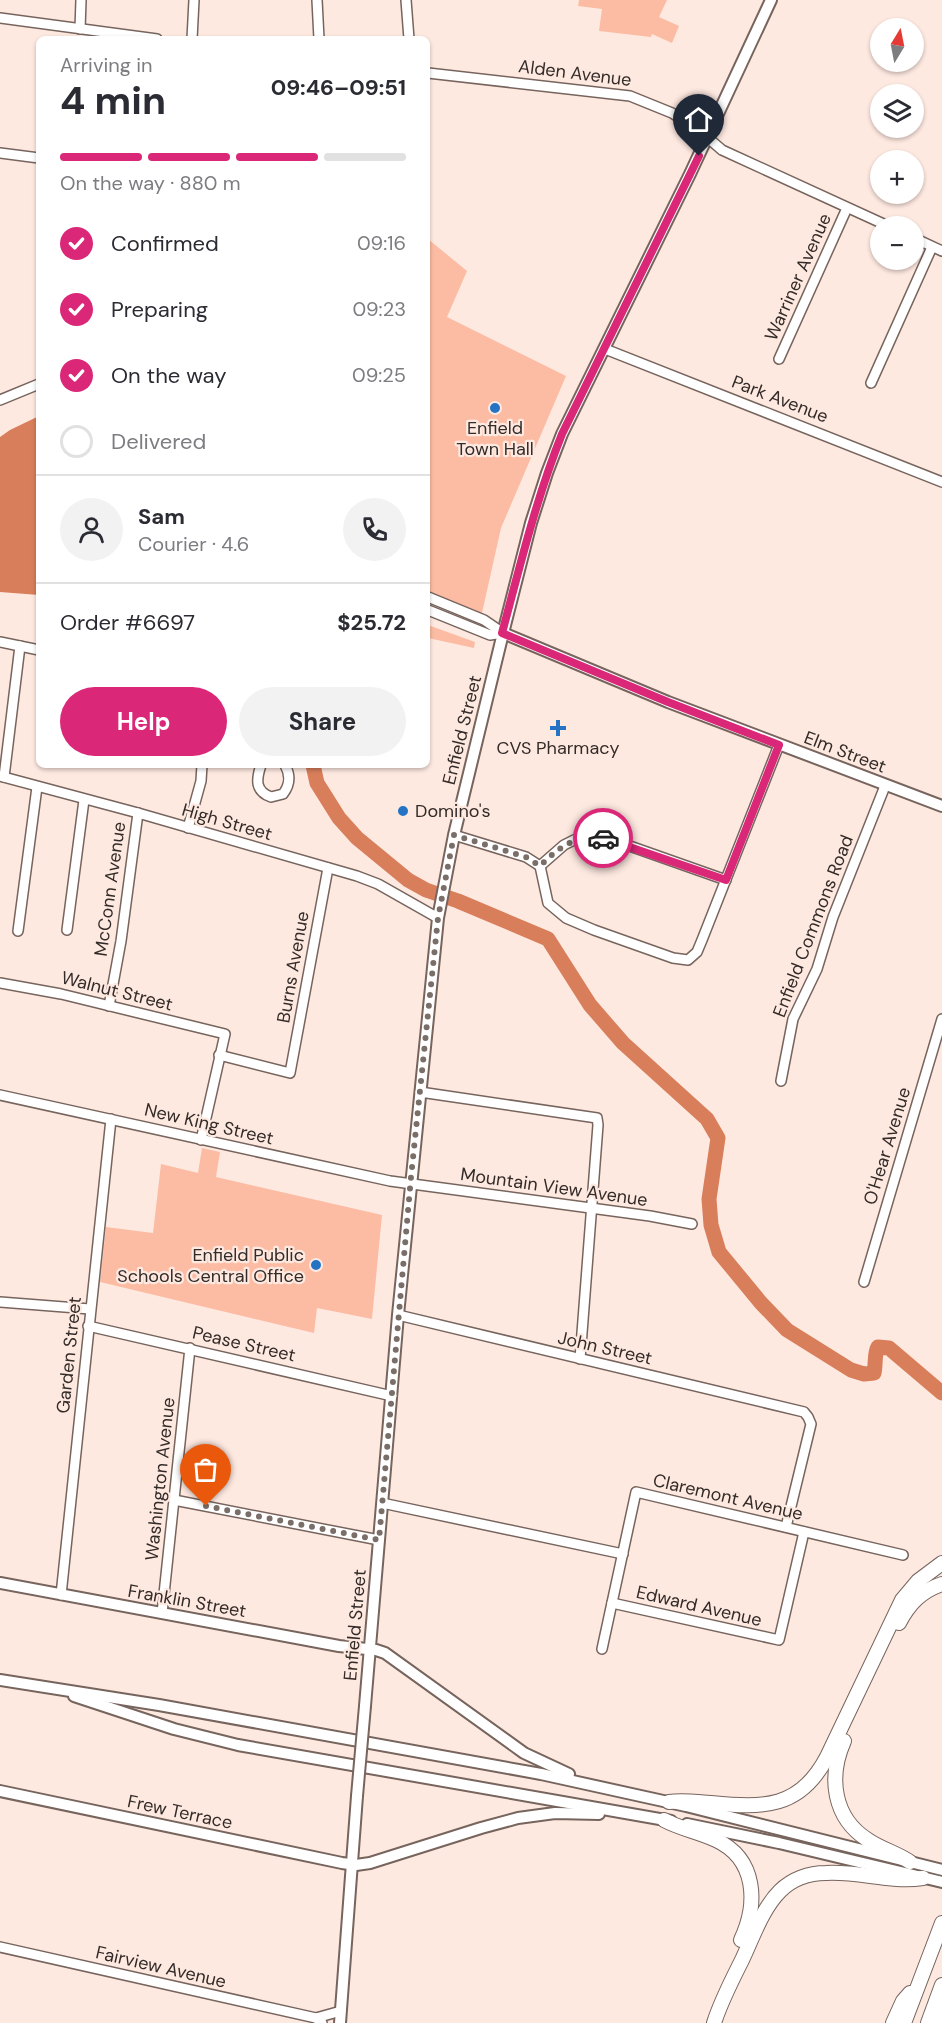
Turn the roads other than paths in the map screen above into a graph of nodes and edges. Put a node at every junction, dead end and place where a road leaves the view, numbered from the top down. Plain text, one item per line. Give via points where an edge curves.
1 (81, 0) edge
2 (194, 0) edge
3 (316, 0) edge
4 (406, 0) edge
5 (771, 0) edge
6 (0, 18) edge
7 (80, 29) junction
8 (134, 36) edge
9 (192, 36) edge
10 (319, 36) edge
11 (408, 36) edge
12 (430, 73) edge
13 (707, 138) junction
14 (0, 153) edge
15 (36, 158) edge
16 (848, 208) junction
17 (870, 218) edge
18 (924, 243) edge
19 (932, 247) junction
20 (942, 251) edge
21 (605, 349) junction
22 (779, 359) dead end
23 (871, 383) dead end
24 (36, 386) edge
25 (0, 400) edge
26 (942, 482) edge
27 (430, 598) edge
28 (430, 611) edge
29 (502, 633) junction
30 (0, 642) edge
31 (20, 646) junction
32 (36, 649) edge
33 (779, 745) junction
34 (202, 768) edge
35 (260, 768) edge
36 (286, 768) edge
37 (2, 777) edge
38 (885, 786) junction
39 (37, 787) junction
40 (84, 800) junction
41 (942, 806) edge
42 (138, 813) junction
43 (188, 828) junction
44 (454, 835) junction
45 (540, 866) junction
46 (328, 868) junction
47 (726, 880) junction
48 (438, 918) junction
49 (67, 930) dead end
50 (18, 931) dead end
51 (0, 983) edge
52 (109, 1006) junction
53 (942, 1019) edge
54 (219, 1055) junction
55 (781, 1081) dead end
56 (420, 1092) junction
57 (0, 1095) edge
58 (111, 1119) junction
59 (201, 1140) junction
60 (411, 1184) junction
61 (590, 1208) junction
62 (692, 1224) dead end
63 (864, 1282) dead end
64 (0, 1302) edge
65 (90, 1309) junction
66 (398, 1315) junction
67 (88, 1326) junction
68 (190, 1348) junction
69 (580, 1359) junction
70 (392, 1396) junction
71 (174, 1500) junction
72 (382, 1503) junction
73 (786, 1527) junction
74 (804, 1532) junction
75 (379, 1540) junction
76 (623, 1554) junction
77 (903, 1555) dead end
78 (942, 1563) edge
79 (0, 1583) edge
80 (942, 1584) edge
81 (60, 1595) junction
82 (612, 1603) junction
83 (162, 1613) junction
84 (368, 1649) junction
85 (602, 1649) dead end
86 (0, 1680) edge
87 (51, 1688) junction
88 (591, 1784) junction
89 (0, 1791) edge
90 (669, 1802) junction
91 (618, 1811) junction
92 (664, 1820) junction
93 (910, 1862) junction
94 (353, 1864) junction
95 (939, 1869) edge
96 (932, 1880) edge
97 (942, 1923) edge
98 (0, 1947) edge
99 (942, 1985) edge
100 (918, 1986) junction
101 (341, 2011) junction
102 (942, 2013) edge
103 (319, 2021) edge
104 (340, 2023) edge
105 (704, 2023) edge
106 (714, 2023) edge
107 (892, 2023) edge
108 (904, 2023) edge
109 (928, 2023) edge
110 (939, 2023) edge

1 - 7 street
2 - 9 street
3 - 10 street
4 - 11 street
5 - 13 main road, Enfield Street
6 - 7 street
7 - 8 street
12 - 13 street, Alden Avenue via 630,96 672,113
13 - 16 street, Alden Avenue via 722,150
13 - 21 main road, Enfield Street
14 - 15 street
16 - 17 street, Alden Avenue
16 - 22 street, Warriner Avenue
18 - 19 street
19 - 20 street
19 - 23 street
21 - 26 street, Park Avenue
21 - 29 main road, Enfield Street via 547,473
24 - 25 street
27 - 29 street via 484,620
28 - 29 street via 490,635
29 - 33 main road, Elm Street
29 - 44 main road, Enfield Street
30 - 31 street
31 - 32 street
31 - 37 street
33 - 38 main road, Elm Street
33 - 47 street
34 - 43 street
35 - 36 street via 257,784 271,797 287,789
37 - 39 street, High Street
38 - 41 main road, Elm Street
38 - 55 street, Enfield Commons Road via 833,917 817,969 793,1019
39 - 40 street, High Street
39 - 50 street
40 - 42 street, High Street
40 - 49 street
42 - 43 street, High Street
42 - 52 street, McConn Avenue
43 - 46 street, High Street
44 - 45 street via 526,857
44 - 48 main road, Enfield Street
45 - 47 street via 564,845 591,836
45 - 47 street via 549,903 566,918 681,960 688,960 697,952
46 - 48 street, High Street via 378,884
46 - 54 street, Burns Avenue via 290,1073
48 - 56 main road, Enfield Street
51 - 52 street, Walnut Street
52 - 54 street, Walnut Street via 225,1034
53 - 63 street, O'Hear Avenue
54 - 59 street
56 - 60 main road, Enfield Street
56 - 61 street via 597,1118
57 - 58 street, New King Street
58 - 59 street, New King Street
58 - 65 street, Garden Street
59 - 60 street, New King Street
60 - 61 street, Mountain View Avenue
60 - 66 main road, Enfield Street
61 - 62 street, Mountain View Avenue
61 - 69 street
64 - 65 street
65 - 67 street, Garden Street
66 - 69 street, John Street
66 - 70 main road, Enfield Street
67 - 68 street, Pease Street
67 - 81 street, Garden Street
68 - 70 street, Pease Street
68 - 71 street, Washington Avenue
69 - 73 street, John Street via 804,1412 811,1424
70 - 72 main road, Enfield Street
71 - 75 street
71 - 83 street, Washington Avenue
72 - 75 main road, Enfield Street
72 - 76 street
73 - 74 street, Claremont Avenue
73 - 76 street, Claremont Avenue via 636,1492
74 - 77 street, Claremont Avenue
74 - 82 street, Edward Avenue via 779,1640
75 - 84 main road, Enfield Street
76 - 82 street
78 - 90 highway via 918,1581 902,1600 824,1764 802,1790 785,1800 763,1805
79 - 81 main road, Franklin Street
80 - 93 highway via 921,1594 903,1616 840,1750 835,1769 837,1799 849,1824 868,1840
81 - 83 main road, Franklin Street
82 - 85 street
83 - 84 main road, Franklin Street
84 - 88 main road, Franklin Street via 388,1655 532,1758
84 - 94 main road, Enfield Street, bridge
86 - 87 main road
87 - 88 main road
87 - 91 main road via 174,1729 238,1745
88 - 90 main road
89 - 94 main road, Frew Terrace
90 - 93 main road
91 - 92 main road
91 - 94 main road via 518,1818 370,1863
92 - 96 main road
92 - 105 highway via 728,1847 743,1864 750,1883 749,1922
93 - 95 main road
94 - 101 main road, Enfield Street
96 - 106 highway via 820,1873 788,1885 762,1918
97 - 100 highway
98 - 103 street, Fairview Avenue
99 - 109 highway
100 - 107 highway via 903,2001
100 - 108 highway
101 - 103 street, Fairview Avenue
101 - 104 main road, Enfield Street
102 - 110 highway

